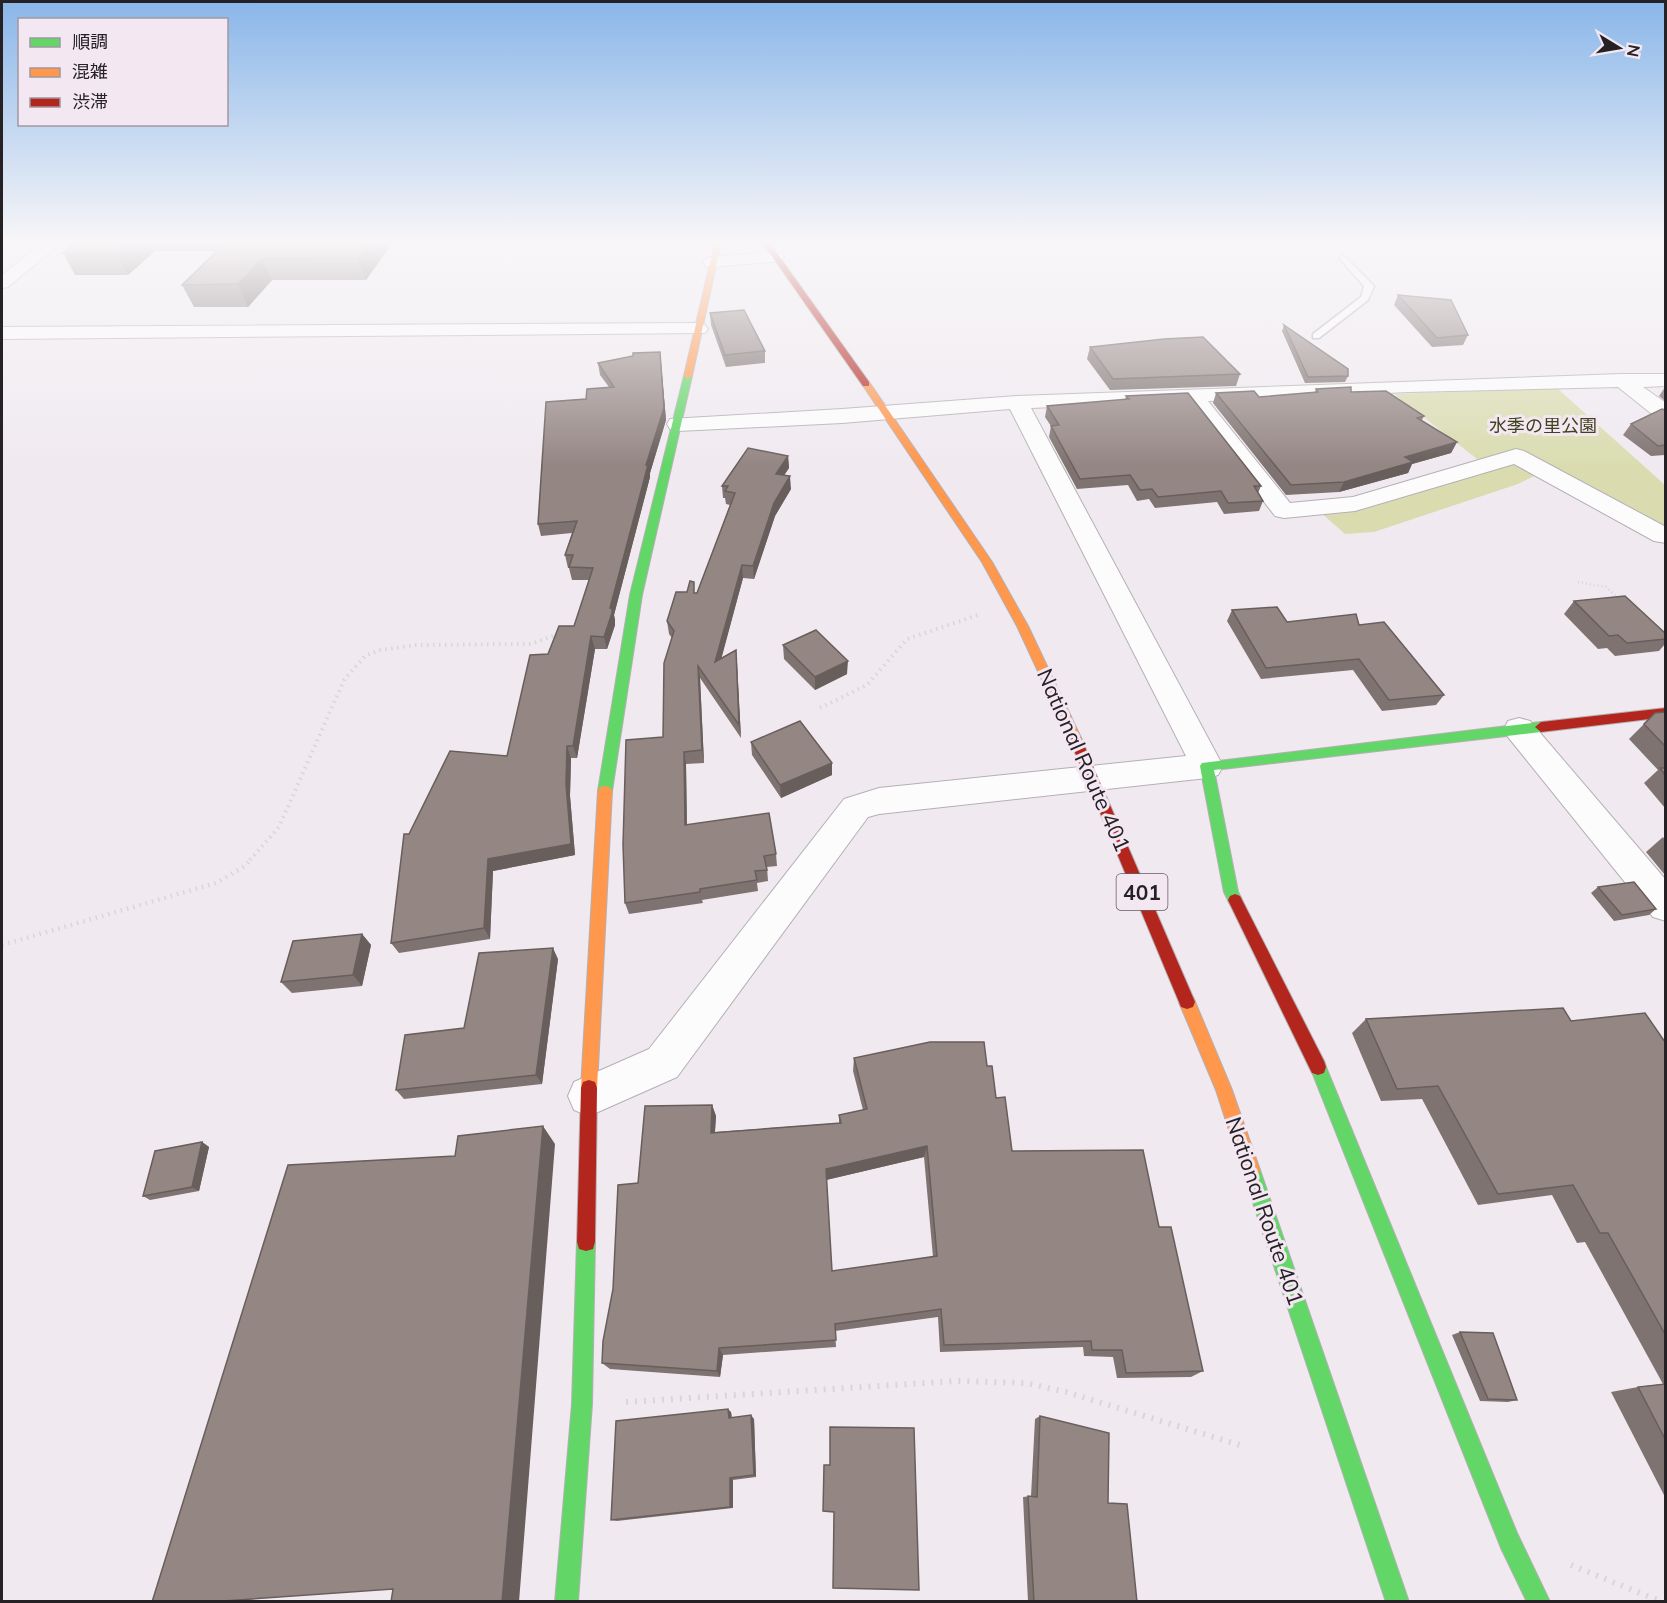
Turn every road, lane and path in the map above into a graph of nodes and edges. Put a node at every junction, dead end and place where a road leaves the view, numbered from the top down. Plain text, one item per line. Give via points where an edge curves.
1 (701, 317) edge
2 (819, 317) edge
3 (1341, 317) edge
4 (698, 329) junction
5 (2, 333) edge
6 (1316, 336) dead end
7 (1621, 380) junction
8 (1665, 380) edge
9 (1192, 395) junction
10 (1017, 402) junction
11 (887, 412) junction
12 (1665, 414) edge
13 (678, 423) junction
14 (1665, 536) edge
15 (1578, 582) dead end
16 (1623, 604) edge
17 (1011, 606) junction
18 (563, 632) edge
19 (820, 708) dead end
20 (1665, 712) edge
21 (1519, 729) junction
22 (1207, 766) junction
23 (1094, 779) junction
24 (1665, 906) edge
25 (2, 945) edge
26 (589, 1096) junction
27 (582, 1404) junction
28 (1243, 1446) dead end
29 (1564, 1562) dead end
30 (566, 1602) edge
31 (1398, 1602) edge
32 (1539, 1602) edge
33 (1662, 1602) edge

1 - 4 main road
2 - 11 main road, National Route 401 / 401
3 - 6 lane
4 - 5 street
4 - 13 main road
7 - 8 street
7 - 9 street
7 - 12 street
9 - 10 street
9 - 14 street via 1284,511 1355,504 1516,456
10 - 11 street
10 - 22 street
11 - 13 street
11 - 17 main road, National Route 401 / 401 via 934,479
13 - 26 main road via 636,595 606,778
15 - 16 path via 1606,587
17 - 19 path via 907,639 867,685
17 - 23 main road, National Route 401 / 401
18 - 25 path via 531,644 393,646 370,652 344,680 279,827 244,866 205,886
20 - 21 main road
21 - 22 main road
21 - 24 street
22 - 23 street
22 - 32 main road via 1231,892 1312,1052 1487,1485
23 - 26 street via 900,798 856,808 663,1063
23 - 31 main road, National Route 401 / 401 via 1224,1090
26 - 27 main road
27 - 28 path via 957,1381 1026,1383
27 - 30 main road
29 - 33 path

